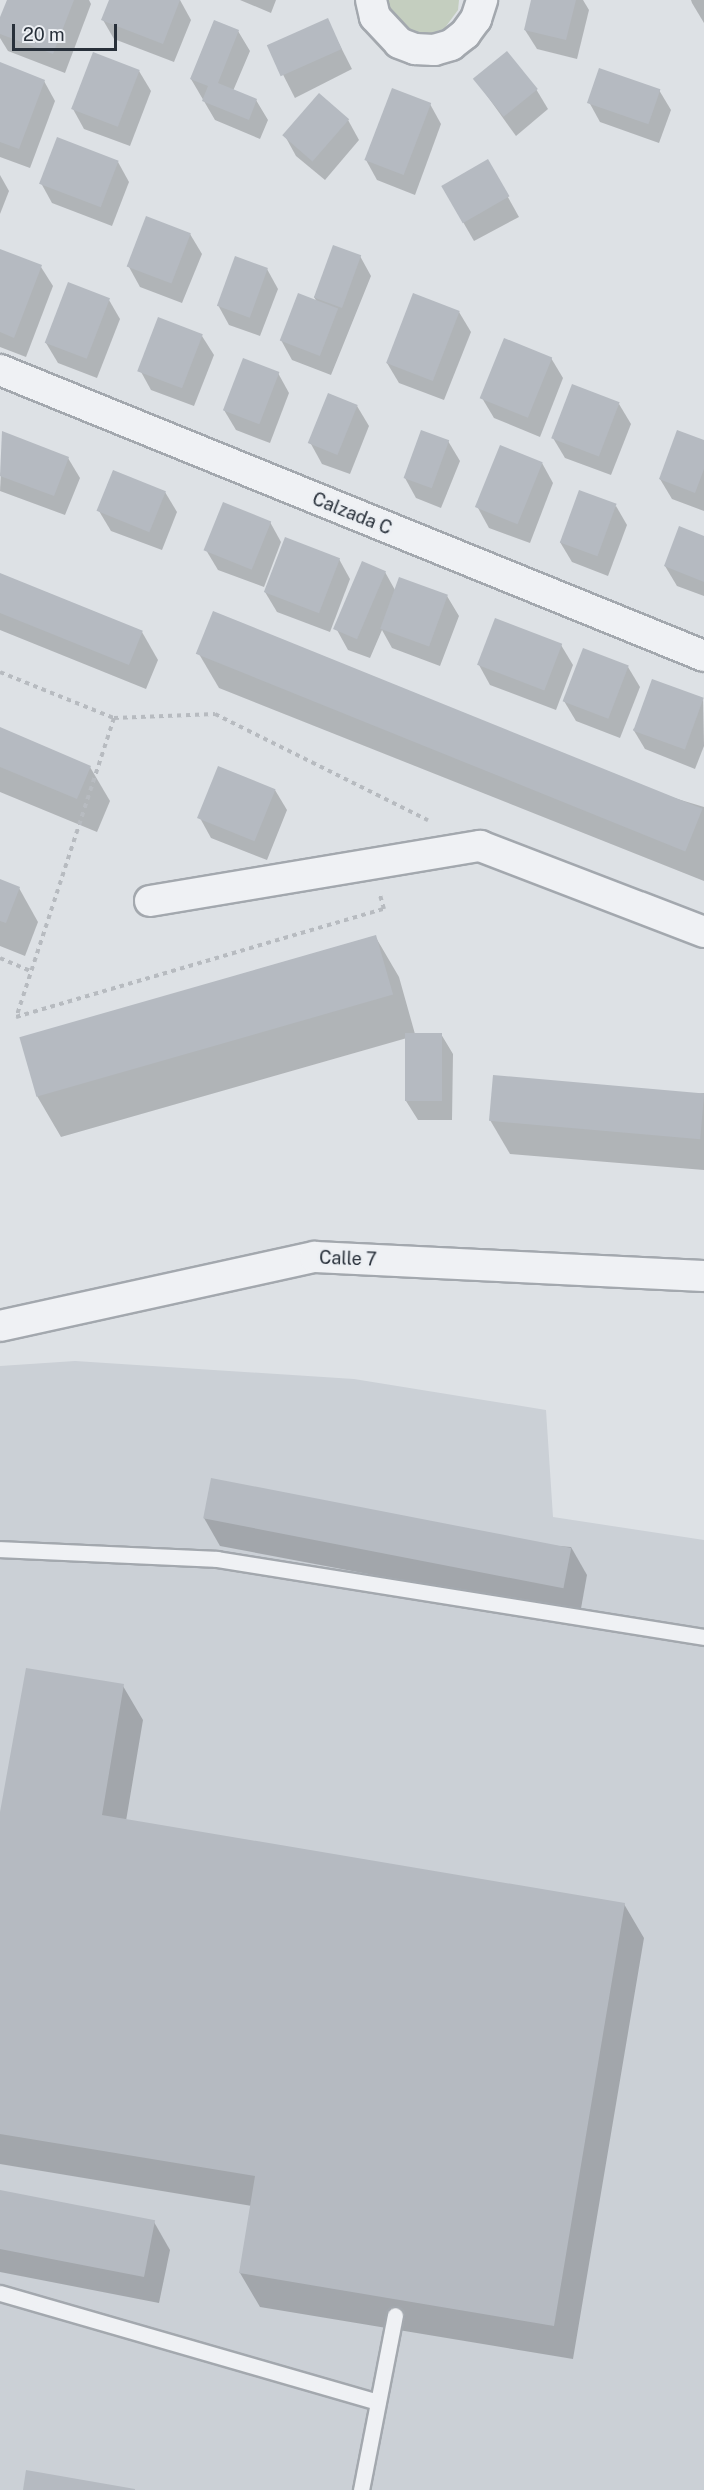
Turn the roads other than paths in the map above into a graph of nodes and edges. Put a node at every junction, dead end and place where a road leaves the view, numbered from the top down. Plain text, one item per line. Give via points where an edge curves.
1 (370, 0) edge
2 (482, 0) edge
3 (0, 370) edge
4 (704, 657) edge
5 (150, 901) dead end
6 (704, 932) edge
7 (704, 1276) edge
8 (0, 1326) edge
9 (0, 1549) edge
10 (704, 1637) edge
11 (0, 2293) edge
12 (395, 2315) dead end
13 (378, 2402) junction
14 (361, 2490) edge

1 - 2 street via 375,17 399,43 434,50 451,45 465,34 476,19
3 - 4 street, Calzada C
5 - 6 street via 480,846
7 - 8 street, Calle 7 via 315,1257
9 - 10 lane via 217,1559
11 - 13 lane
12 - 13 lane
13 - 14 lane

